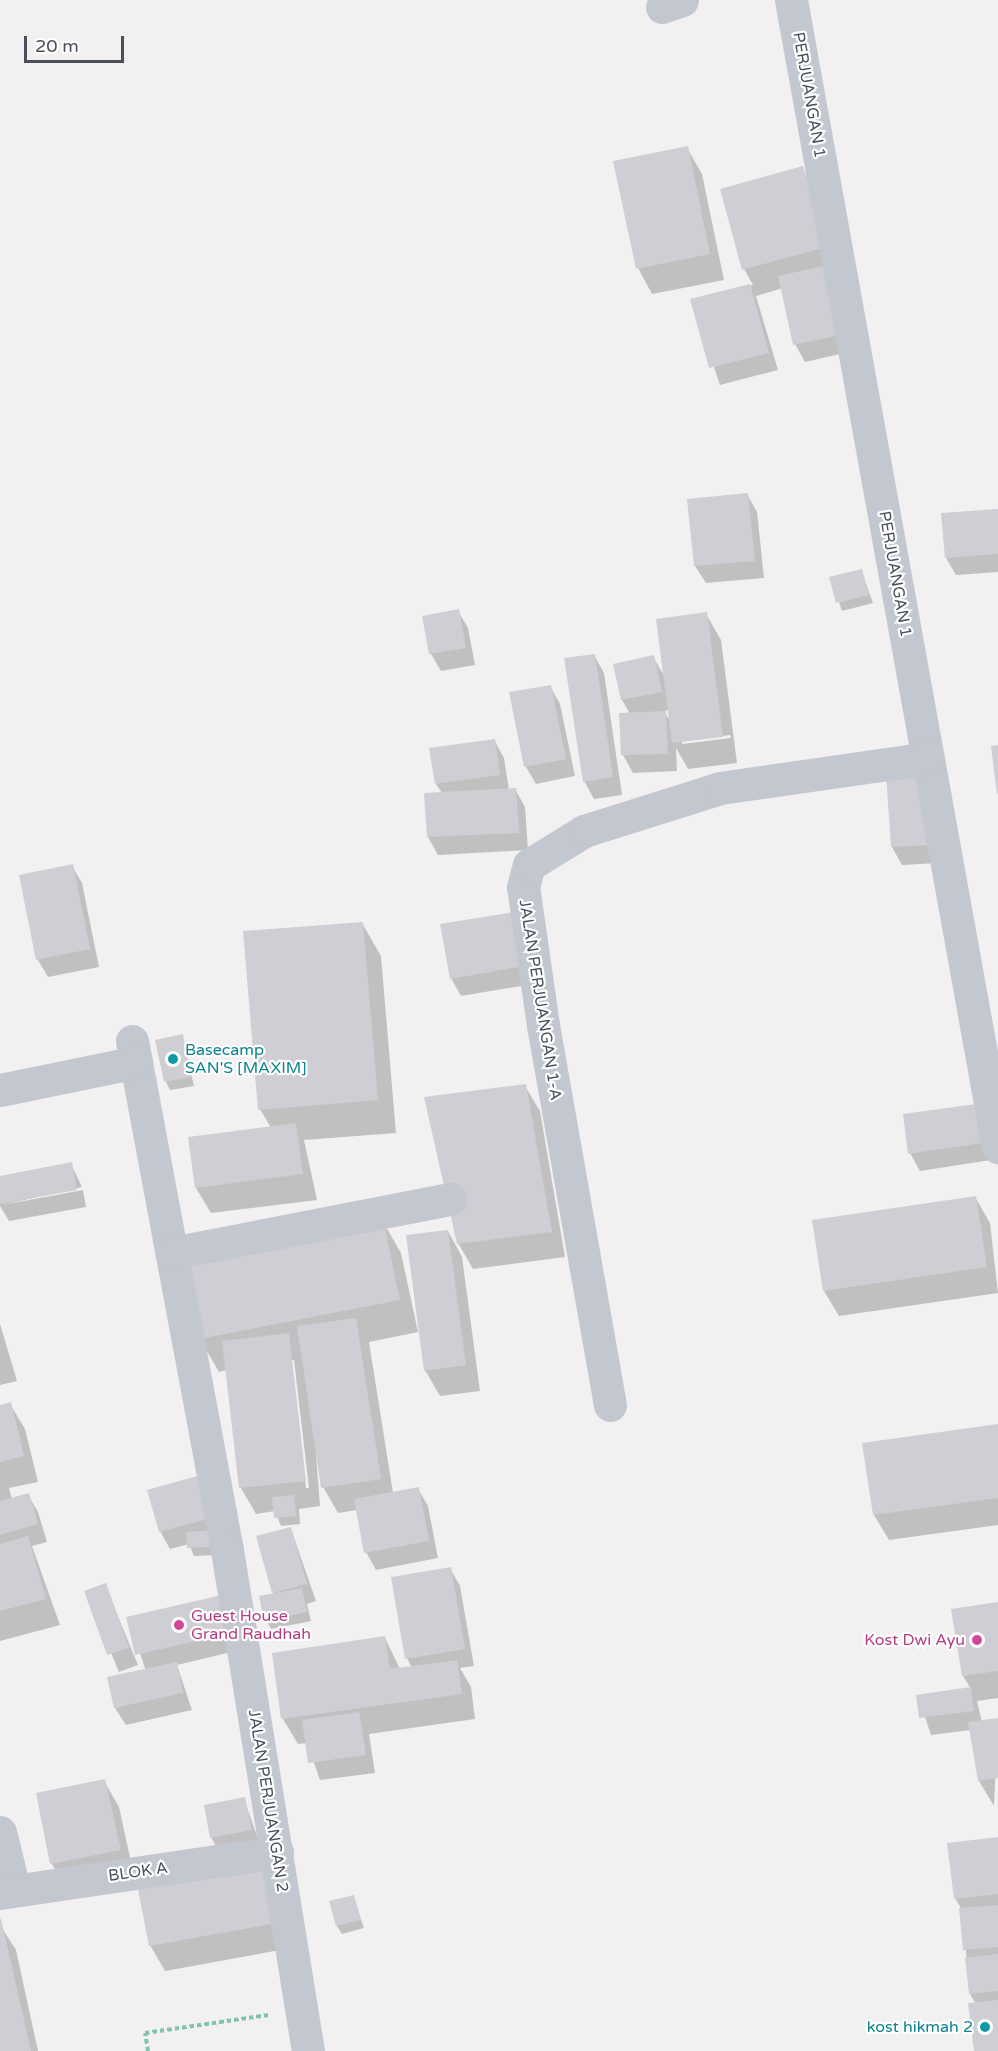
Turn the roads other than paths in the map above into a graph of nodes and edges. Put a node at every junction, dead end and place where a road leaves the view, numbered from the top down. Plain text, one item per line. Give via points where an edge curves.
1 (791, 0) edge
2 (928, 758) junction
3 (0, 1090) edge
4 (998, 1147) edge
5 (450, 1200) dead end
6 (172, 1253) junction
7 (610, 1405) dead end
8 (0, 1832) edge
9 (277, 1852) junction
10 (7, 1891) edge
11 (308, 2051) edge

1 - 2 street, PERJUANGAN 1
2 - 4 street, PERJUANGAN 1
2 - 7 street, JALAN PERJUANGAN 1-A via 720,788 584,831 530,865 523,887 543,1025
3 - 6 street, JALAN PERJUANGAN 2 via 134,1052
5 - 6 street
6 - 9 street, JALAN PERJUANGAN 2
8 - 10 street
9 - 10 street, BLOK A
9 - 11 street, JALAN PERJUANGAN 2

